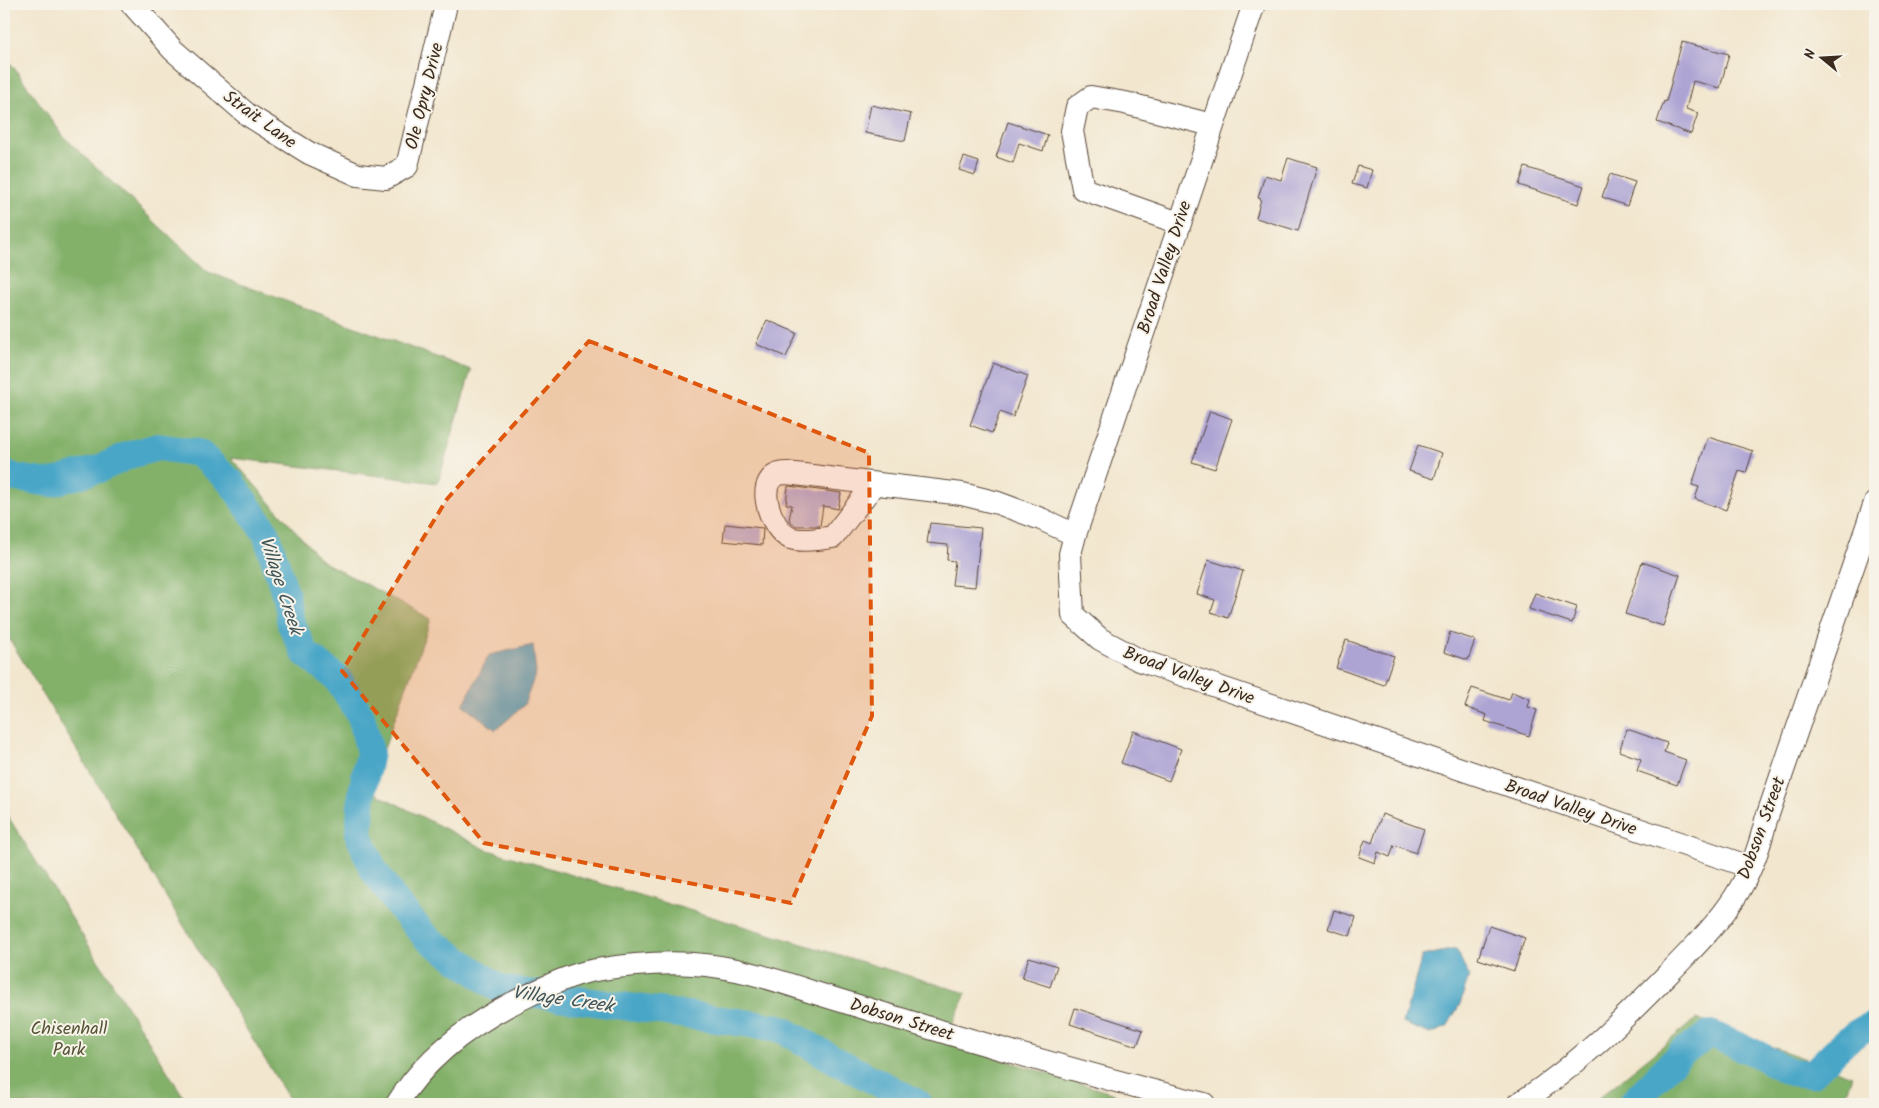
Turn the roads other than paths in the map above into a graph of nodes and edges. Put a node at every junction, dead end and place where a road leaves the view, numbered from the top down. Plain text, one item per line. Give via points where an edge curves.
1 (132, 4) edge
2 (444, 4) edge
3 (1254, 4) edge
4 (1212, 125) junction
5 (386, 178) joint
6 (1179, 223) junction
7 (874, 484) junction
8 (1875, 503) edge
9 (1075, 535) junction
10 (1750, 867) junction
11 (397, 1104) edge
12 (1204, 1104) edge
13 (1518, 1104) edge

1 - 5 street, Strait Lane via 173,50 248,116 309,153 358,175
2 - 5 street, Ole Opry Drive via 407,166
3 - 4 street, Broad Valley Drive
4 - 6 street, Broad Valley Drive
4 - 6 street via 1091,98 1077,108 1072,131 1083,189
6 - 9 street, Broad Valley Drive
7 - 7 street via 777,473 769,480 766,493 779,529 790,538 814,540 833,537
7 - 9 street via 962,494 998,503
8 - 10 street, Dobson Street
9 - 10 street, Broad Valley Drive via 1070,554 1073,615 1100,640 1139,660
10 - 13 street, Dobson Street via 1735,897 1710,930 1635,1008 1589,1051 1540,1091
11 - 12 street, Dobson Street via 424,1068 471,1027 536,991 595,970 692,964 735,970 1037,1059

